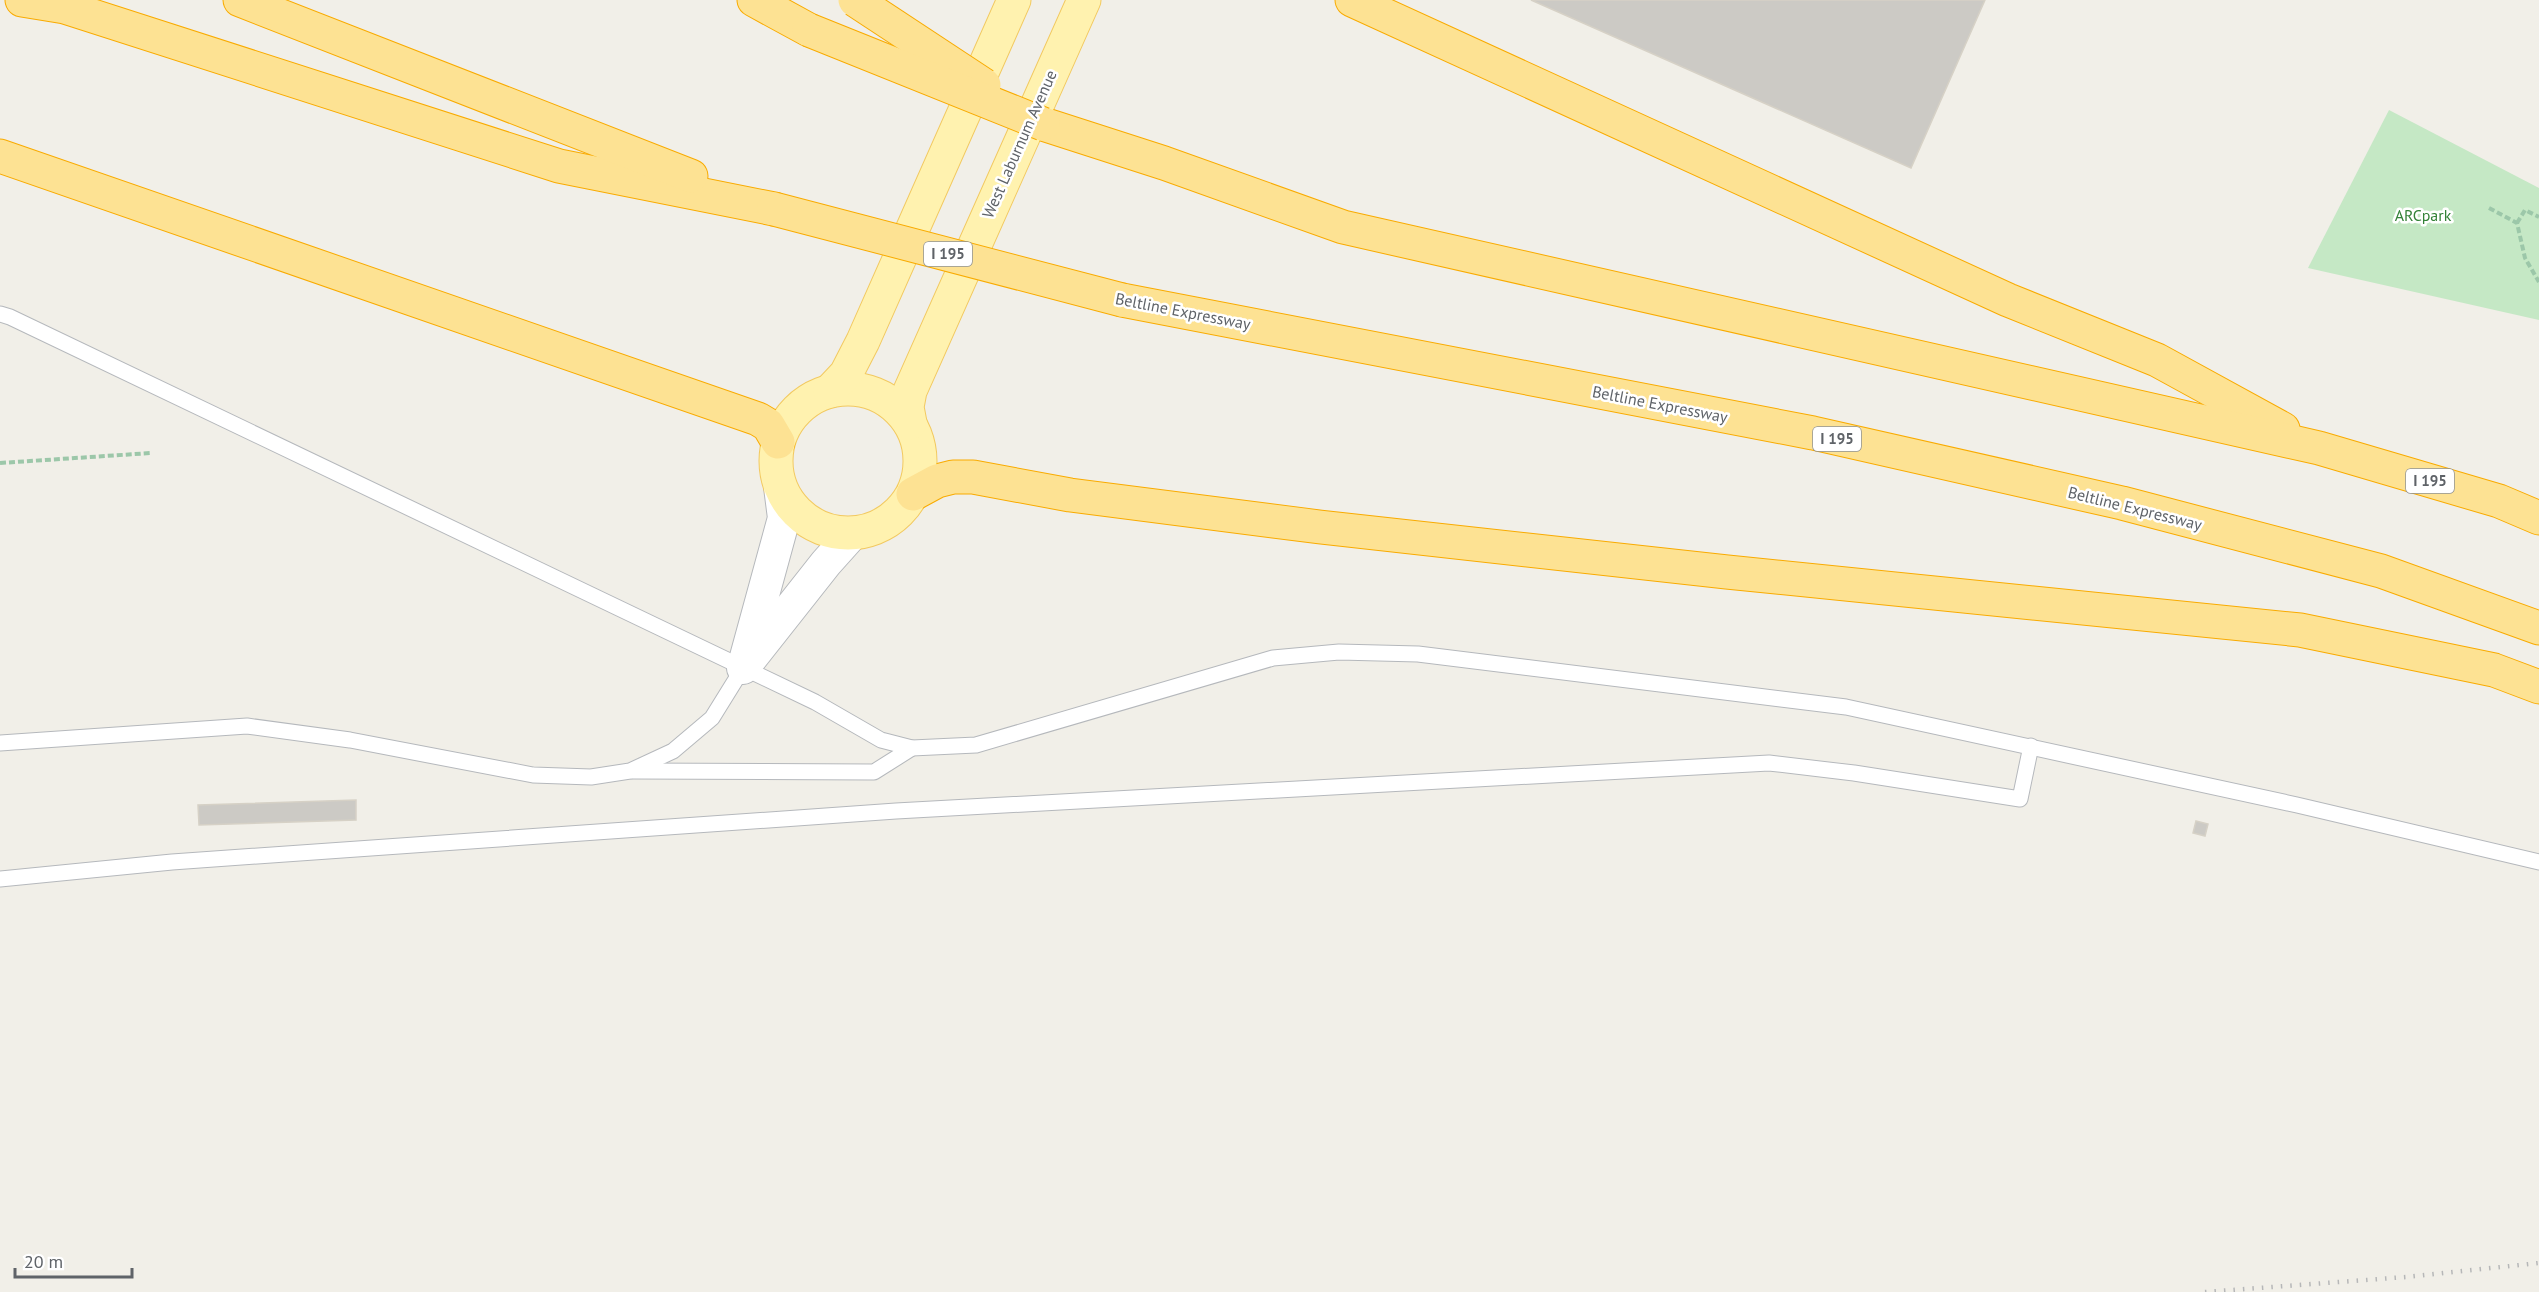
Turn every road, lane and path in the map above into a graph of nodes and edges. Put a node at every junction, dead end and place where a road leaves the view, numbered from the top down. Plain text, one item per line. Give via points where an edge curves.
1 (22, 0) edge
2 (240, 0) edge
3 (753, 0) edge
4 (855, 0) edge
5 (1014, 0) edge
6 (1083, 0) edge
7 (1352, 0) edge
8 (1043, 124) junction
9 (0, 156) edge
10 (2489, 208) dead end
11 (774, 209) junction
12 (2539, 217) edge
13 (2517, 223) junction
14 (2539, 282) edge
15 (0, 314) edge
16 (830, 391) junction
17 (910, 423) junction
18 (778, 442) junction
19 (2319, 448) junction
20 (151, 453) dead end
21 (0, 463) edge
22 (780, 487) junction
23 (913, 494) junction
24 (2539, 518) edge
25 (852, 534) junction
26 (2539, 628) edge
27 (743, 668) junction
28 (2539, 687) edge
29 (0, 743) edge
30 (2031, 746) junction
31 (912, 748) junction
32 (630, 771) junction
33 (2539, 862) edge
34 (0, 879) edge

1 - 11 highway via 65,7 559,166
2 - 11 highway
3 - 8 highway, bridge via 809,30
4 - 8 highway, bridge
5 - 16 main road, West Laburnum Avenue via 863,341 846,374
6 - 17 main road, West Laburnum Avenue via 910,391
7 - 19 highway via 2008,300 2157,360
8 - 19 highway, I 195 via 1343,227
9 - 18 highway via 758,419 768,425
10 - 13 path
11 - 26 highway, Beltline Expressway / I 195, bridge via 1122,300 1813,433 2121,503 2381,571
12 - 13 path via 2525,210
13 - 14 path via 2525,258
15 - 27 lane
16 - 17 main road, West Laburnum Avenue via 853,388 876,393 895,405
16 - 18 main road, West Laburnum Avenue via 807,402 789,419
17 - 23 main road, West Laburnum Avenue via 920,446 921,471
18 - 22 main road, West Laburnum Avenue via 776,465
19 - 24 highway, I 195 via 2499,501
20 - 21 path
22 - 25 main road, West Laburnum Avenue via 792,507 808,522
22 - 27 street, West Laburnum Avenue via 784,518
23 - 25 main road, West Laburnum Avenue via 898,514 884,524
23 - 28 highway via 937,481 973,477 1070,495 1320,527 2300,630 2494,670
25 - 27 street
27 - 31 lane via 815,702 881,740
27 - 32 lane via 712,718 673,751
29 - 32 lane via 247,726 350,740 533,775 591,777
30 - 31 lane via 1846,707 1418,654 1339,652 1273,658 976,745
30 - 33 lane
30 - 34 lane via 2020,799 1854,773 1757,764 896,811 172,862
31 - 32 lane via 874,772

